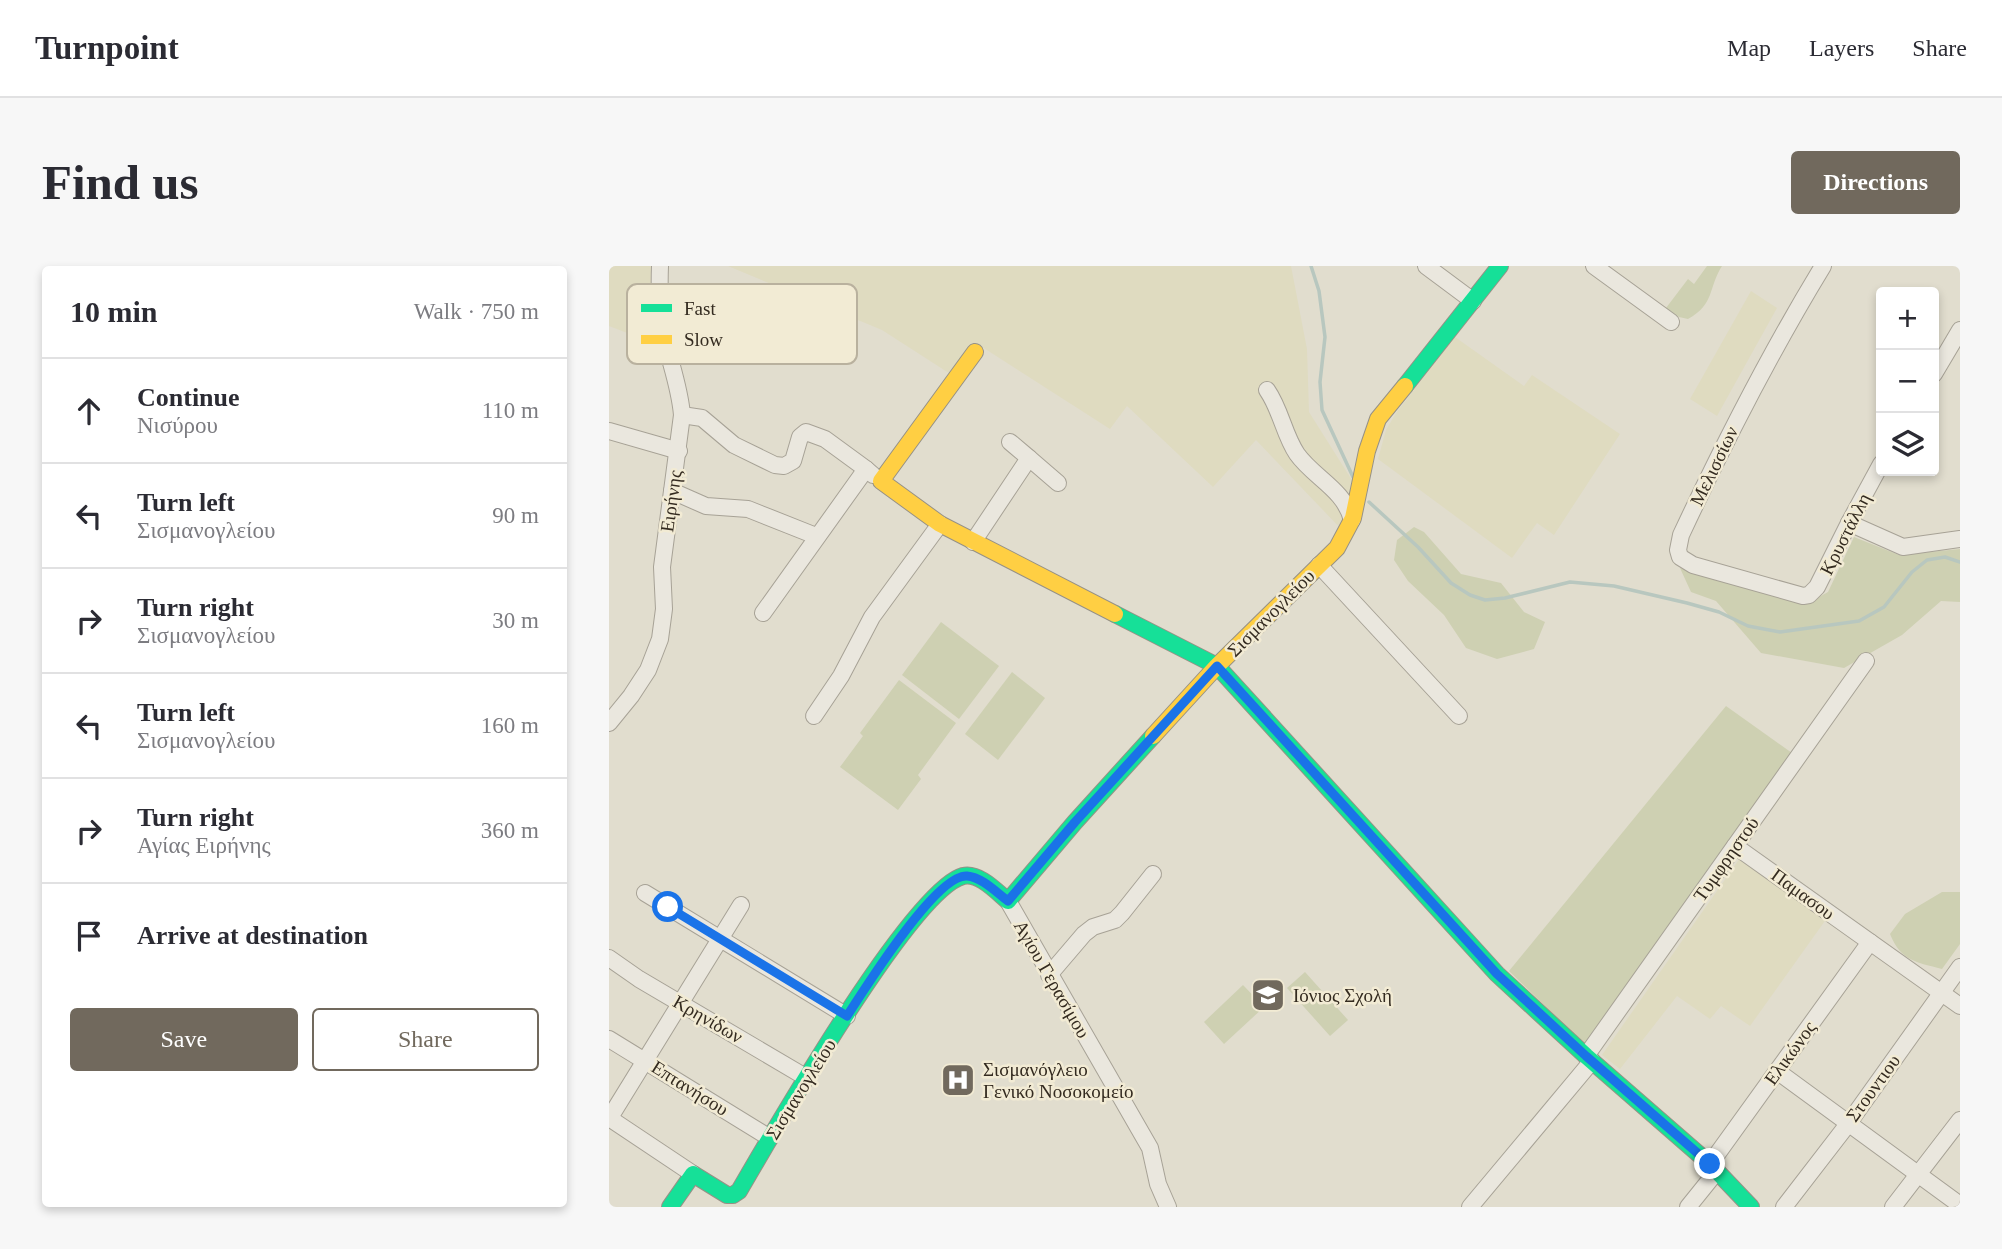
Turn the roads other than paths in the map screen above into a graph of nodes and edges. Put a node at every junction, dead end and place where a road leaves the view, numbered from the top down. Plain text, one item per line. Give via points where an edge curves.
1 (660, 266) edge
2 (1426, 266) edge
3 (1500, 266) edge
4 (1594, 266) edge
5 (1823, 266) edge
6 (660, 284) edge
7 (1473, 301) junction
8 (1671, 322) dead end
9 (1960, 330) edge
10 (975, 352) dead end
11 (671, 364) edge
12 (1939, 366) edge
13 (1268, 390) dead end
14 (682, 415) junction
15 (609, 431) edge
16 (1010, 442) dead end
17 (679, 451) junction
18 (1029, 458) junction
19 (866, 469) junction
20 (1876, 473) edge
21 (881, 481) junction
22 (1058, 483) dead end
23 (672, 491) junction
24 (1352, 520) junction
25 (1849, 523) junction
26 (940, 524) junction
27 (816, 536) junction
28 (1960, 539) edge
29 (973, 541) junction
30 (1319, 565) junction
31 (1803, 596) joint
32 (763, 613) dead end
33 (1865, 661) dead end
34 (1217, 666) junction
35 (814, 716) dead end
36 (1459, 716) dead end
37 (611, 720) edge
38 (1735, 846) junction
39 (1153, 874) dead end
40 (645, 893) dead end
41 (1008, 901) junction
42 (741, 905) dead end
43 (720, 939) junction
44 (1870, 942) junction
45 (609, 958) edge
46 (1960, 967) edge
47 (1049, 975) junction
48 (1941, 994) junction
49 (682, 1003) junction
50 (1960, 1006) edge
51 (847, 1016) junction
52 (609, 1039) edge
53 (1589, 1058) junction
54 (646, 1061) junction
55 (1777, 1071) junction
56 (807, 1078) junction
57 (609, 1119) edge
58 (1960, 1120) edge
59 (1848, 1124) junction
60 (771, 1138) junction
61 (1714, 1168) junction
62 (693, 1174) junction
63 (1919, 1174) junction
64 (1960, 1205) edge
65 (670, 1207) edge
66 (1168, 1207) edge
67 (1470, 1207) edge
68 (1688, 1207) edge
69 (1751, 1207) edge
70 (1784, 1207) edge
71 (1893, 1207) edge

1 - 6 street, Ειρήνης
2 - 7 street
3 - 7 street, Σισμανογλείου
4 - 8 street
5 - 31 street, Μελισσίων via 1725,441 1678,550 1680,557 1693,565
7 - 24 street, Σισμανογλείου via 1378,419
9 - 12 street
10 - 21 street
11 - 14 street, Ειρήνης
13 - 24 street via 1297,454 1337,493
14 - 17 street, Ειρήνης
14 - 19 street via 702,418 734,445 775,465 793,461 806,432 825,439
15 - 17 street
16 - 18 street
17 - 23 street, Ειρήνης
18 - 22 street
18 - 29 street
19 - 21 street
19 - 27 street
20 - 25 street, Κρυστάλλη
21 - 26 street
23 - 27 street via 706,506 748,509
23 - 37 street, Ειρήνης via 662,567 660,639 648,670
24 - 30 street, Σισμανογλείου via 1341,544
25 - 28 street via 1903,547
25 - 31 street, Κρυστάλλη via 1817,587
26 - 29 street
26 - 35 street via 872,617
27 - 32 street
29 - 34 street
30 - 34 street, Σισμανογλείου
30 - 36 street
33 - 38 street, Τυμφρηστού
34 - 41 street, Σισμανογλείου
34 - 53 street via 1497,974
38 - 44 street, Παμασου
38 - 53 street, Τυμφρηστού
39 - 47 street via 1115,920 1084,934
40 - 43 street
41 - 47 street, Αγίου Γερασίμου
41 - 51 street, Σισμανογλείου via 974,877 956,878 899,937
42 - 43 street
43 - 49 street
43 - 51 street
44 - 48 street, Παμασου
44 - 55 street, Ελικώνος
45 - 49 street, Κρηνίδων
46 - 48 street, Στουντιου
47 - 66 street, Αγίου Γερασίμου via 1150,1148
48 - 50 street, Παμασου
48 - 59 street, Στουντιου
49 - 54 street
49 - 56 street, Κρηνίδων
51 - 56 street, Σισμανογλείου
52 - 54 street, Επτανήσου
53 - 61 street
53 - 67 street, Τυμφρηστού
54 - 57 street
54 - 60 street, Επτανήσου
55 - 59 street
55 - 61 street, Ελικώνος
56 - 60 street, Σισμανογλείου
57 - 62 street
58 - 63 street
59 - 63 street
59 - 70 street, Στουντιου
60 - 62 street, Σισμανογλείου via 737,1194 727,1195
61 - 68 street, Ελικώνος
61 - 69 street
62 - 65 street
63 - 64 street
63 - 71 street

